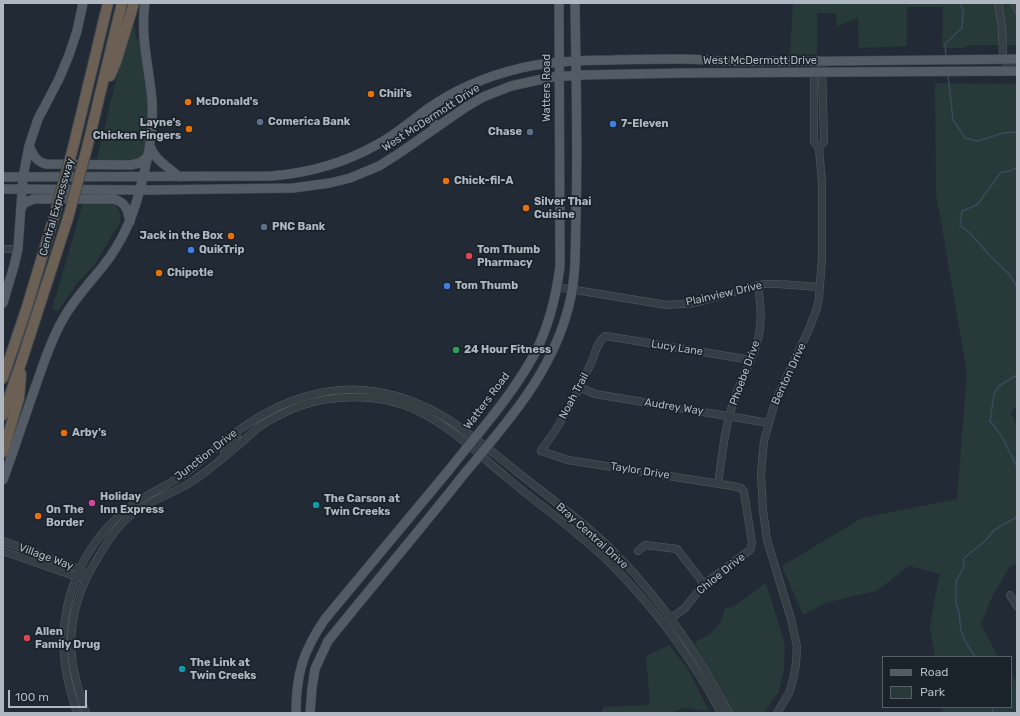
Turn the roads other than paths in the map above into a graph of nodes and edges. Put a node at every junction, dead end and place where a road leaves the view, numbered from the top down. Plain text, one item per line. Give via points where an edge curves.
1 (83, 3) edge
2 (108, 3) edge
3 (122, 3) edge
4 (134, 3) edge
5 (145, 3) edge
6 (558, 3) edge
7 (575, 3) edge
8 (998, 3) edge
9 (1015, 3) edge
10 (1017, 10) edge
11 (685, 59) junction
12 (1017, 59) edge
13 (576, 60) junction
14 (1003, 60) junction
15 (820, 61) junction
16 (559, 62) junction
17 (1016, 69) edge
18 (818, 72) junction
19 (685, 73) junction
20 (576, 75) junction
21 (559, 76) junction
22 (98, 106) junction
23 (425, 111) junction
24 (437, 127) junction
25 (29, 146) junction
26 (150, 146) junction
27 (147, 157) junction
28 (292, 174) junction
29 (3, 177) edge
30 (23, 177) junction
31 (143, 177) junction
32 (179, 177) junction
33 (21, 188) junction
34 (293, 188) junction
35 (3, 189) edge
36 (140, 189) junction
37 (21, 209) junction
38 (130, 222) junction
39 (3, 249) edge
40 (18, 249) junction
41 (758, 286) junction
42 (558, 287) junction
43 (820, 287) junction
44 (573, 289) junction
45 (3, 304) edge
46 (603, 338) joint
47 (22, 360) junction
48 (751, 360) junction
49 (3, 378) edge
50 (579, 387) junction
51 (387, 401) junction
52 (419, 404) junction
53 (3, 415) edge
54 (730, 417) junction
55 (250, 422) junction
56 (769, 422) junction
57 (474, 437) junction
58 (468, 446) junction
59 (487, 447) junction
60 (541, 451) joint
61 (3, 452) edge
62 (480, 455) junction
63 (224, 456) junction
64 (3, 480) edge
65 (718, 484) junction
66 (741, 488) joint
67 (3, 541) edge
68 (638, 550) dead end
69 (3, 551) edge
70 (80, 569) junction
71 (86, 577) junction
72 (76, 578) junction
73 (704, 584) junction
74 (1010, 595) dead end
75 (1017, 606) edge
76 (671, 619) junction
77 (662, 624) junction
78 (77, 713) edge
79 (86, 713) edge
80 (296, 713) edge
81 (310, 713) edge
82 (721, 713) edge
83 (729, 713) edge
84 (777, 713) edge

1 - 25 main road via 70,54 38,119
2 - 49 highway, Central Expressway, bridge via 54,217
3 - 22 highway, Central Expressway
4 - 22 highway via 116,62
5 - 26 main road via 144,44 152,101
6 - 16 main road, Watters Road
7 - 13 main road
8 - 14 street
9 - 10 street
11 - 13 main road, West McDermott Drive
11 - 15 main road, West McDermott Drive
11 - 19 main road
12 - 14 main road, West McDermott Drive
13 - 16 main road, West McDermott Drive
13 - 20 main road
14 - 15 main road, West McDermott Drive
14 - 17 street
15 - 18 street, Benton Drive
16 - 21 main road, Watters Road
16 - 23 main road, West McDermott Drive via 494,76 449,96
17 - 18 main road, West McDermott Drive via 967,72
18 - 19 main road, West McDermott Drive
18 - 43 street, Benton Drive via 824,142 819,148 822,184
19 - 20 main road, West McDermott Drive
20 - 21 main road, West McDermott Drive
20 - 44 main road
21 - 24 main road, West McDermott Drive via 522,82 496,91
21 - 42 main road, Watters Road
22 - 47 highway, Central Expressway, bridge via 68,218
23 - 24 main road
23 - 28 main road, West McDermott Drive via 396,133 364,152 347,160
24 - 34 main road, West McDermott Drive via 379,166 364,173 330,184
25 - 27 main road via 36,159 46,164 131,165 140,163
25 - 30 main road
26 - 27 main road
26 - 32 main road via 152,153 160,162
27 - 31 main road
28 - 32 main road, West McDermott Drive
28 - 34 main road
29 - 30 main road, West McDermott Drive
30 - 31 main road, West McDermott Drive
30 - 33 main road
31 - 32 main road, West McDermott Drive
31 - 36 main road
33 - 35 main road, West McDermott Drive
33 - 36 main road, West McDermott Drive
33 - 37 main road
34 - 36 main road, West McDermott Drive
36 - 38 main road
37 - 38 main road via 24,203 34,199 113,199 124,203
37 - 40 main road
38 - 64 main road via 117,247 72,304 56,332
39 - 40 street
40 - 45 main road
41 - 43 street, Plainview Drive via 778,284
41 - 44 street, Plainview Drive via 695,302 667,305
41 - 48 street, Phoebe Drive via 760,330
42 - 44 street, Plainview Drive
42 - 57 main road, Watters Road via 547,326 532,359 507,397
43 - 56 street, Benton Drive via 810,329 775,402
44 - 59 main road via 566,316 548,360 532,388
46 - 48 street, Lucy Lane via 606,336
46 - 50 street, Noah Trail
47 - 53 highway, Central Expressway
47 - 61 highway via 19,398
48 - 54 street, Phoebe Drive
50 - 54 street, Audrey Way via 595,394
50 - 60 street, Noah Trail
51 - 52 street via 393,400 411,406
51 - 58 street, Junction Drive via 404,405 433,420
51 - 63 street, Junction Drive via 350,397 301,406 260,426
52 - 55 street, Junction Drive via 377,392 325,392 278,406
52 - 57 street, Junction Drive via 444,416
54 - 56 street, Audrey Way
54 - 65 street, Phoebe Drive
55 - 63 street via 227,447
55 - 70 street, Junction Drive via 178,479 138,500 125,510 98,538
56 - 84 street, Benton Drive via 764,441 761,474 764,524 791,619 796,646 793,680 789,693
57 - 58 main road, Watters Road
57 - 59 street, Bray Central Drive
58 - 62 street, Bray Central Drive
58 - 80 main road, Watters Road via 312,638 298,677
59 - 62 main road
59 - 76 street, Bray Central Drive via 619,557
60 - 65 street, Taylor Drive via 568,460
62 - 77 street, Bray Central Drive via 611,565
62 - 81 main road via 328,641 316,669
63 - 71 street, Junction Drive via 191,482 133,513 117,529
65 - 66 street, Taylor Drive
66 - 73 street, Chloe Drive via 746,496 752,543 750,550
67 - 70 street, Village Way
68 - 73 street via 645,545 677,550
69 - 72 street, Village Way
70 - 71 street, Village Way
70 - 72 street, Junction Drive
71 - 72 street, Village Way
71 - 79 street, Junction Drive via 74,612 71,650 77,684
72 - 78 street, Junction Drive via 66,611 63,640 67,675
73 - 76 street, Chloe Drive via 685,608
74 - 75 street
76 - 77 street, Chloe Drive
76 - 83 street, Bray Central Drive via 705,669
77 - 82 street, Bray Central Drive via 676,640 708,688

